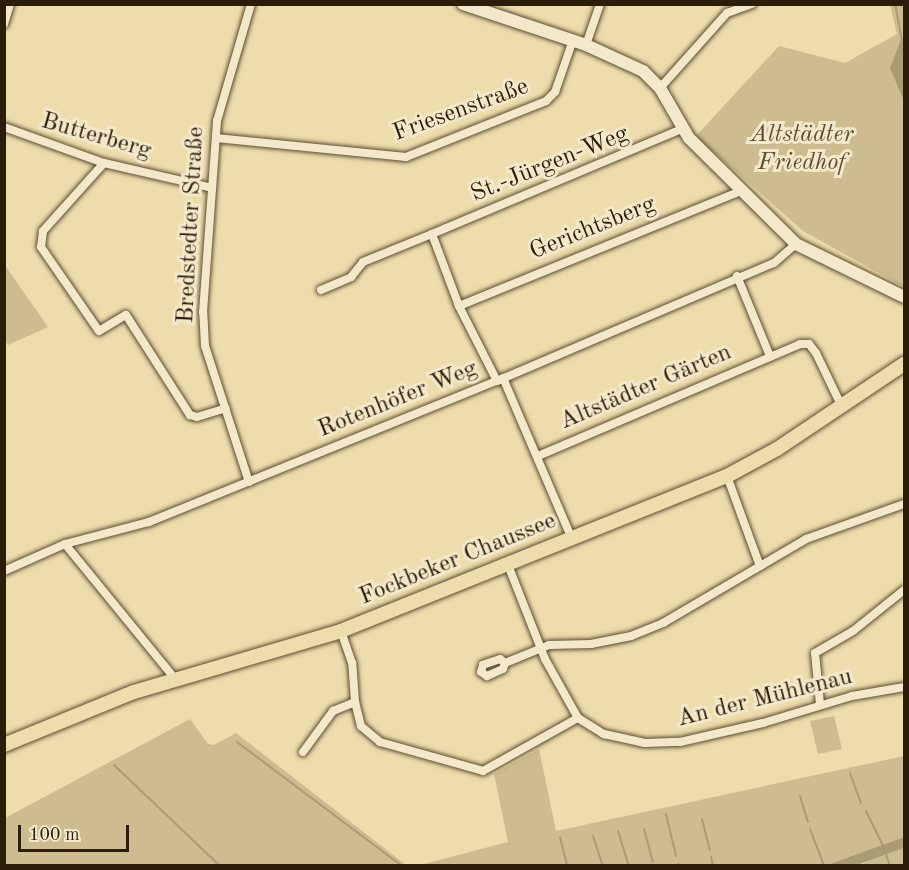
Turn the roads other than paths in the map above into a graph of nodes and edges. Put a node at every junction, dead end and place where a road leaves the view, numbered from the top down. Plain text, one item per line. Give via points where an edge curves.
1 (10, 4) edge
2 (251, 4) edge
3 (464, 4) edge
4 (600, 4) edge
5 (752, 4) edge
6 (724, 9) edge
7 (4, 24) edge
8 (573, 40) junction
9 (586, 45) junction
10 (660, 88) junction
11 (4, 127) edge
12 (682, 129) junction
13 (216, 138) junction
14 (104, 163) junction
15 (212, 188) junction
16 (743, 190) junction
17 (432, 234) junction
18 (796, 244) junction
19 (737, 276) junction
20 (321, 290) dead end
21 (904, 297) edge
22 (459, 306) junction
23 (770, 356) junction
24 (904, 364) edge
25 (500, 380) junction
26 (842, 407) junction
27 (226, 408) junction
28 (538, 456) junction
29 (727, 476) junction
30 (249, 482) junction
31 (904, 504) edge
32 (572, 539) junction
33 (65, 544) junction
34 (508, 565) junction
35 (760, 566) junction
36 (4, 571) edge
37 (904, 590) edge
38 (341, 631) junction
39 (540, 647) junction
40 (505, 663) dead end
41 (175, 679) junction
42 (904, 687) edge
43 (355, 702) junction
44 (820, 704) junction
45 (578, 718) junction
46 (4, 745) edge
47 (303, 752) dead end

1 - 7 street
2 - 13 street, Bredstedter Straße via 219,110
3 - 8 street
4 - 9 street
5 - 6 street
6 - 10 street
8 - 9 street
8 - 13 street, Friesenstraße via 555,92 546,101 406,157
9 - 10 street via 625,60
10 - 12 street
11 - 14 street, Butterberg
12 - 16 street
12 - 17 street, St.-Jürgen-Weg
13 - 15 street, Bredstedter Straße
14 - 15 street, Butterberg
14 - 27 street via 43,231 41,247 99,331 126,315 190,415 196,417
15 - 27 street, Bredstedter Straße via 203,312 205,346
16 - 18 street
16 - 22 street, Gerichtsberg
17 - 20 street, St.-Jürgen-Weg via 363,262 351,277
17 - 22 street
18 - 19 street, Rotenhöfer Weg via 774,263
18 - 21 street
19 - 23 street, Altstädter Gärten
19 - 25 street, Rotenhöfer Weg
22 - 25 street
23 - 26 street, Altstädter Gärten via 809,344
23 - 28 street, Altstädter Gärten
24 - 26 main road, Fockbeker Chaussee
25 - 28 street
25 - 30 street, Rotenhöfer Weg
26 - 29 main road, Fockbeker Chaussee
27 - 30 street, Bredstedter Straße
28 - 32 street
29 - 32 main road, Fockbeker Chaussee
29 - 35 street
30 - 33 street, Rotenhöfer Weg via 149,522
31 - 35 street via 806,539
32 - 34 main road, Fockbeker Chaussee
33 - 36 street, Rotenhöfer Weg
33 - 41 street
34 - 38 main road, Fockbeker Chaussee
34 - 39 street
35 - 39 street via 663,623 631,636
37 - 44 street via 853,631 815,653
38 - 41 main road, Fockbeker Chaussee
38 - 43 street via 352,663
39 - 40 street
39 - 45 street
41 - 46 main road, Fockbeker Chaussee
42 - 44 street, An der Mühlenau
43 - 45 street via 361,726 380,742 483,771
43 - 47 street via 333,711
44 - 45 street, An der Mühlenau via 786,717 680,742 645,743 604,734

